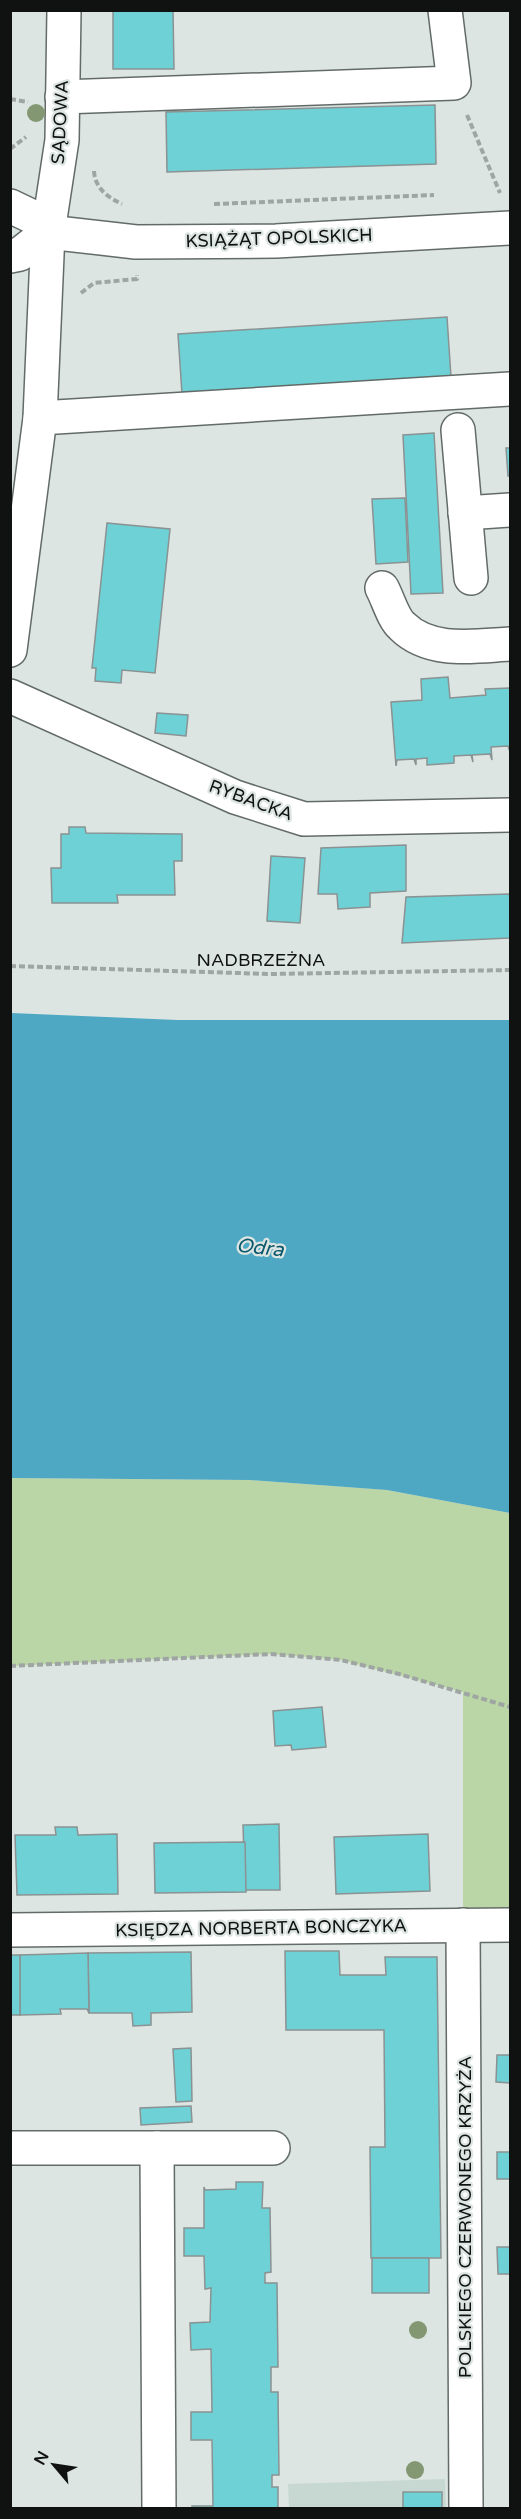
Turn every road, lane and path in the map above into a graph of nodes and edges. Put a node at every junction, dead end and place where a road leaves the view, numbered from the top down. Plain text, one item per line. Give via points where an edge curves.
1 (64, 10) edge
2 (446, 10) edge
3 (454, 83) junction
4 (62, 97) junction
5 (10, 99) edge
6 (30, 102) dead end
7 (499, 191) junction
8 (510, 191) edge
9 (489, 192) dead end
10 (439, 194) dead end
11 (213, 204) dead end
12 (10, 206) edge
13 (507, 214) edge
14 (48, 232) junction
15 (10, 256) edge
16 (510, 389) edge
17 (39, 418) junction
18 (458, 430) dead end
19 (510, 510) edge
20 (465, 513) junction
21 (471, 578) dead end
22 (382, 588) dead end
23 (510, 644) edge
24 (10, 650) edge
25 (10, 696) edge
26 (510, 815) edge
27 (10, 966) edge
28 (510, 970) edge
29 (10, 1666) edge
30 (510, 1707) edge
31 (510, 1924) edge
32 (463, 1925) junction
33 (10, 1930) edge
34 (10, 2148) edge
35 (157, 2148) junction
36 (273, 2148) dead end
37 (159, 2508) edge
38 (466, 2508) edge

1 - 4 street, SĄDOWA
2 - 3 street
3 - 4 street
3 - 7 path
4 - 14 street, SĄDOWA via 62,140
5 - 6 path
7 - 8 path
7 - 9 path
7 - 13 path
10 - 11 path
12 - 14 street via 33,217
13 - 14 street, KSIĄŻĄT OPOLSKICH via 276,241 136,242
14 - 15 street via 20,254
14 - 17 street, SĄDOWA
16 - 17 street
17 - 24 street, SĄDOWA
18 - 20 street
19 - 20 street
20 - 21 street
22 - 23 street via 401,626 421,638 443,647
25 - 26 street, RYBACKA via 235,797 304,819
27 - 28 path, NADBRZEŻNA via 270,974
29 - 30 path via 271,1654 352,1663
31 - 32 street, KSIĘDZA NORBERTA BONCZYKA
32 - 33 street, KSIĘDZA NORBERTA BONCZYKA
32 - 38 street, POLSKIEGO CZERWONEGO KRZYŻA
34 - 35 street
35 - 36 street
35 - 37 street

